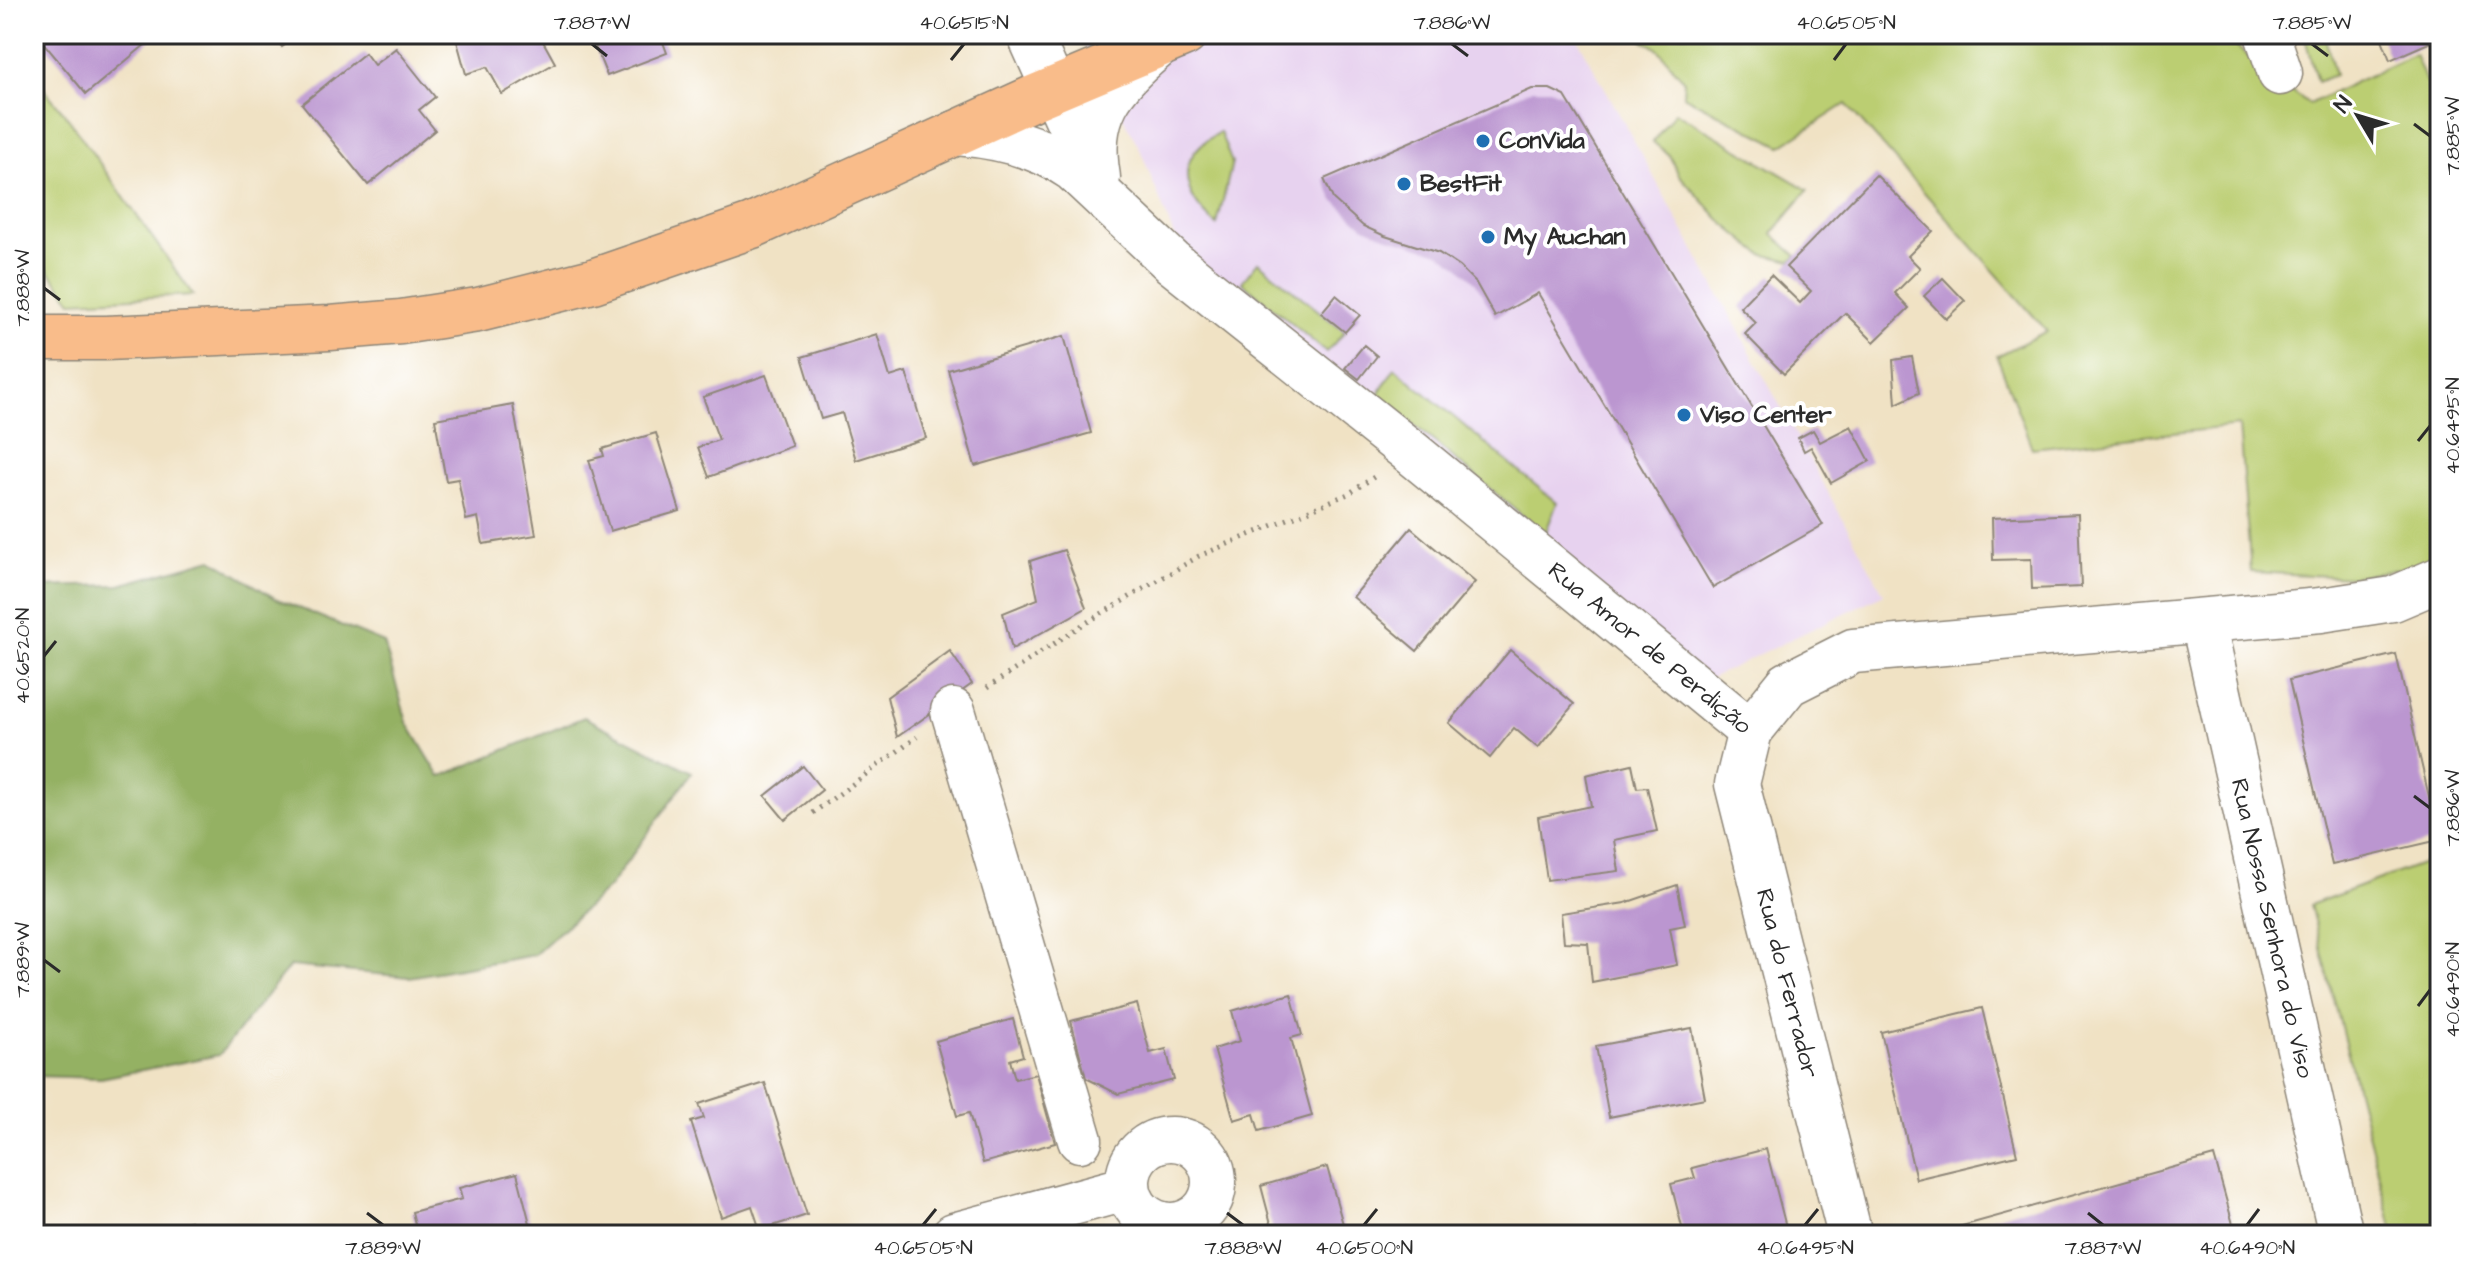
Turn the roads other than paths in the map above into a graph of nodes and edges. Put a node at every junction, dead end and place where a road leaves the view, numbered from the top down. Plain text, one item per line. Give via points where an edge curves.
1 (1026, 34) edge
2 (1173, 39) edge
3 (1043, 93) junction
4 (956, 133) junction
5 (1088, 182) junction
6 (34, 338) edge
7 (2440, 579) edge
8 (2203, 622) junction
9 (953, 711) road end
10 (1750, 731) junction
11 (1080, 1140) dead end
12 (1128, 1188) dead end
13 (954, 1235) edge
14 (1850, 1235) edge
15 (2341, 1235) edge

1 - 3 street, Rua Amor de Perdição
2 - 3 main road
2 - 5 street via 1126,73 1112,90 1096,133
3 - 4 main road
3 - 5 street, Rua Amor de Perdição
4 - 5 street, Rua Amor de Perdição via 1016,142 1058,158
4 - 6 main road via 752,226 593,281 478,310 330,328
5 - 10 street, Rua Amor de Perdição via 1172,262
7 - 8 street, Rua Amor de Perdição via 2393,599
8 - 10 street, Rua Amor de Perdição via 1853,651 1788,684
8 - 15 street, Rua Nossa Senhora do Viso
9 - 11 street
10 - 14 street, Rua do Ferrador via 1737,784
12 - 13 street

